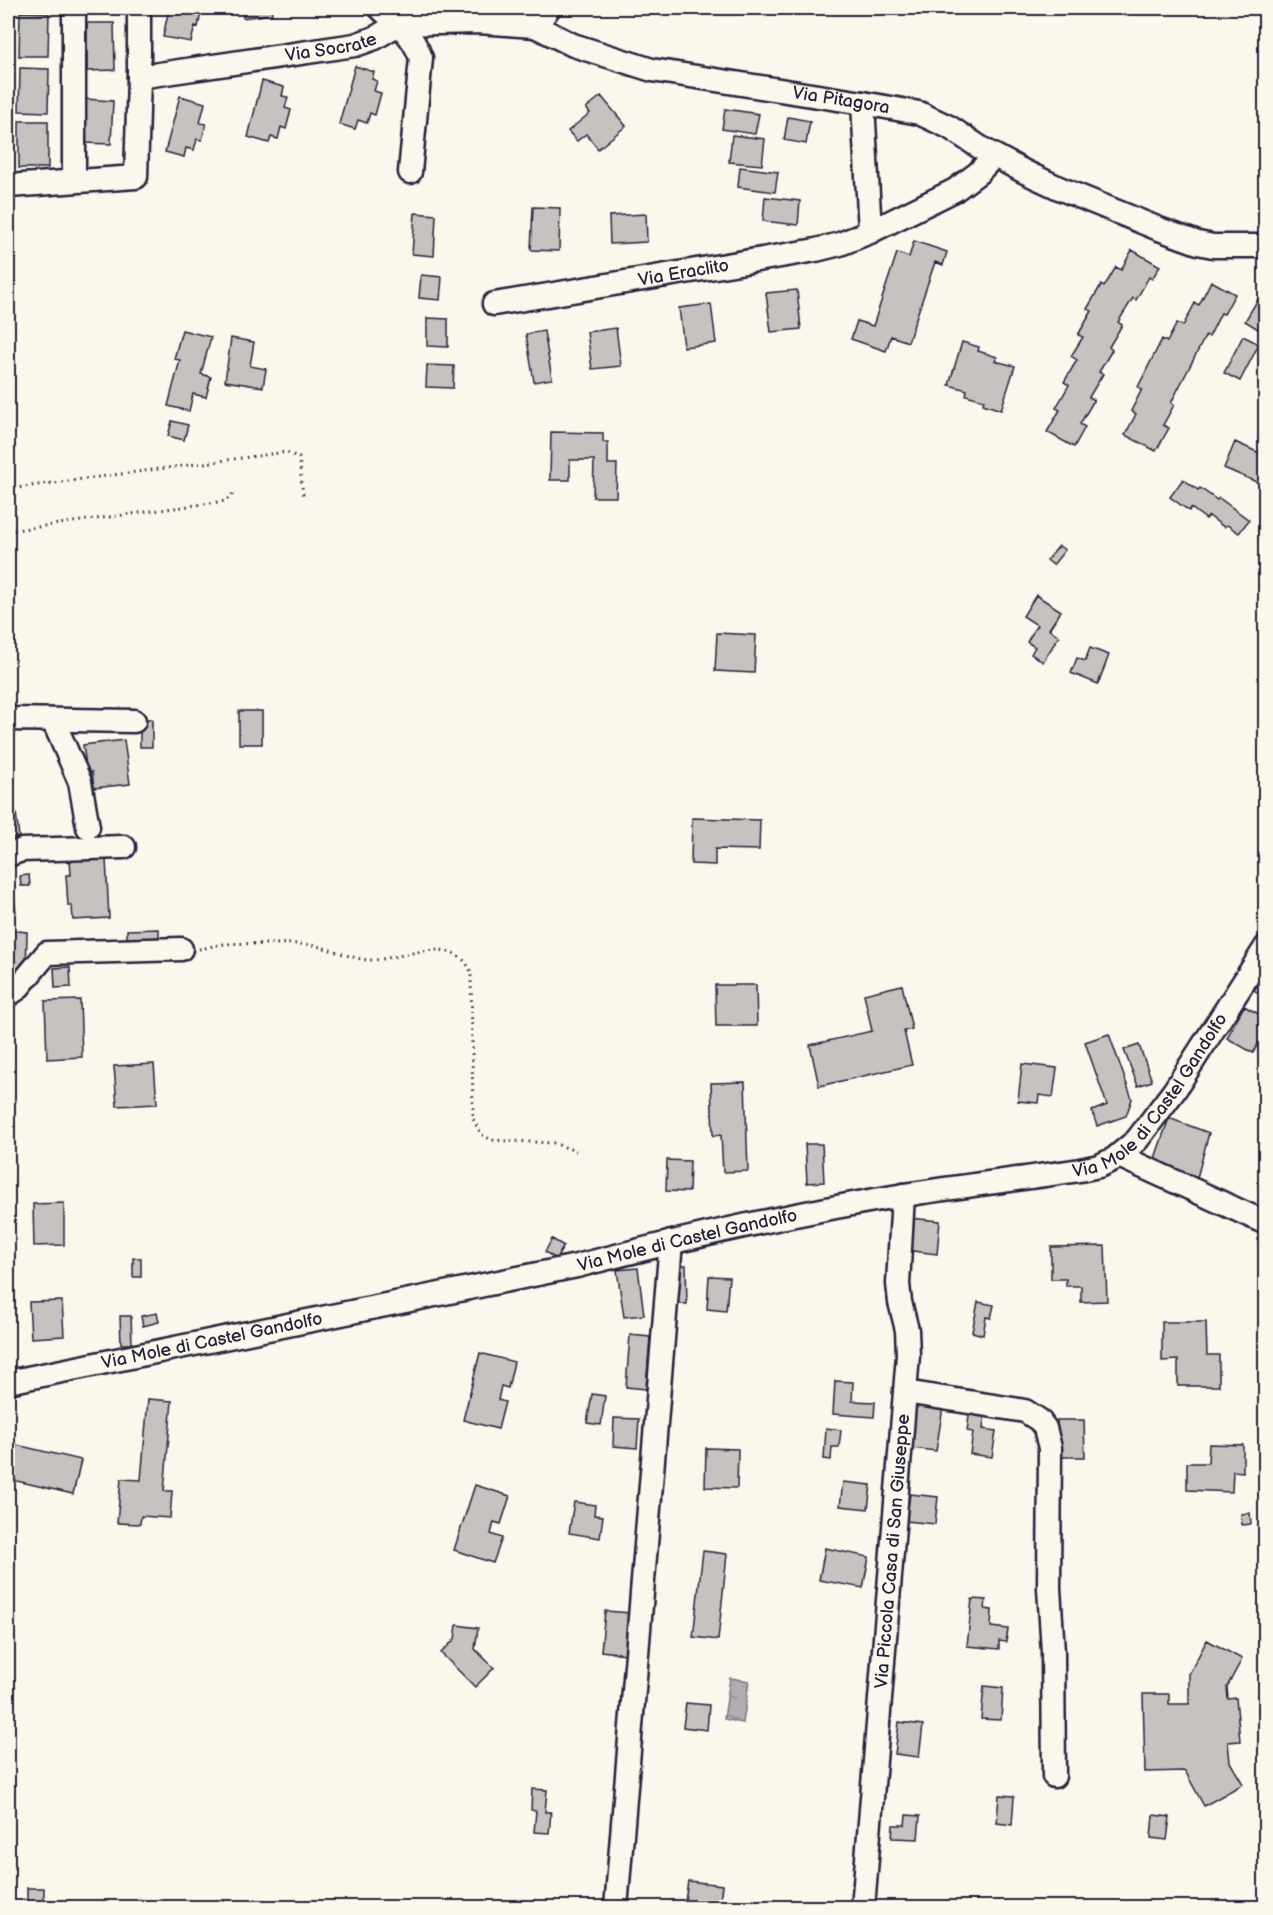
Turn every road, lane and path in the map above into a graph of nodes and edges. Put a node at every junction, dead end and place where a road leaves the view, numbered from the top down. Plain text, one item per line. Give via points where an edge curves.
1 (74, 8) edge
2 (139, 8) edge
3 (380, 8) edge
4 (549, 8) edge
5 (398, 24) junction
6 (535, 26) junction
7 (140, 77) junction
8 (863, 103) junction
9 (994, 156) junction
10 (410, 172) dead end
11 (74, 181) junction
12 (8, 186) edge
13 (870, 232) junction
14 (1266, 246) edge
15 (494, 304) dead end
16 (8, 489) edge
17 (234, 493) dead end
18 (303, 495) dead end
19 (8, 531) edge
20 (8, 719) edge
21 (53, 720) junction
22 (134, 721) dead end
23 (88, 827) dead end
24 (124, 847) dead end
25 (8, 855) edge
26 (1266, 947) edge
27 (181, 949) joint
28 (8, 995) edge
29 (576, 1151) dead end
30 (1119, 1156) junction
31 (903, 1196) junction
32 (1266, 1224) edge
33 (670, 1242) junction
34 (8, 1382) edge
35 (905, 1392) junction
36 (1054, 1776) dead end
37 (616, 1908) edge
38 (863, 1908) edge

1 - 11 street
2 - 7 street
3 - 5 street
4 - 6 street
5 - 6 street, Via Pitagora via 478,22
5 - 7 street, Via Socrate via 355,45
5 - 10 street, Via Socrate via 416,44 421,58
6 - 8 street, Via Pitagora via 573,45 652,70
7 - 11 street via 136,177
8 - 9 street, Via Pitagora via 930,117
8 - 13 street
9 - 13 street, Via Eraclito via 955,190
9 - 14 street, Via Pitagora via 1059,188 1198,243
11 - 12 street
13 - 15 street, Via Eraclito via 828,247
16 - 18 path via 287,452 299,458
17 - 19 path via 225,501
20 - 21 street
21 - 22 street
21 - 23 street via 80,782
24 - 25 street via 22,850
26 - 30 street, Via Mole di Castel Gandolfo via 1174,1091 1137,1140
27 - 28 street via 47,953
27 - 29 path via 224,944 307,945 371,960 438,950 452,952 466,962 471,972 473,1119 477,1129 491,1140 553,1143
30 - 31 street, Via Mole di Castel Gandolfo via 1080,1170
30 - 32 street
31 - 33 street, Via Mole di Castel Gandolfo
31 - 35 street, Via Piccola Casa di San Giuseppe via 898,1284 908,1338
33 - 34 street, Via Mole di Castel Gandolfo via 577,1266
33 - 37 street
35 - 36 street via 1022,1410 1039,1420 1046,1430 1050,1448
35 - 38 street, Via Piccola Casa di San Giuseppe

